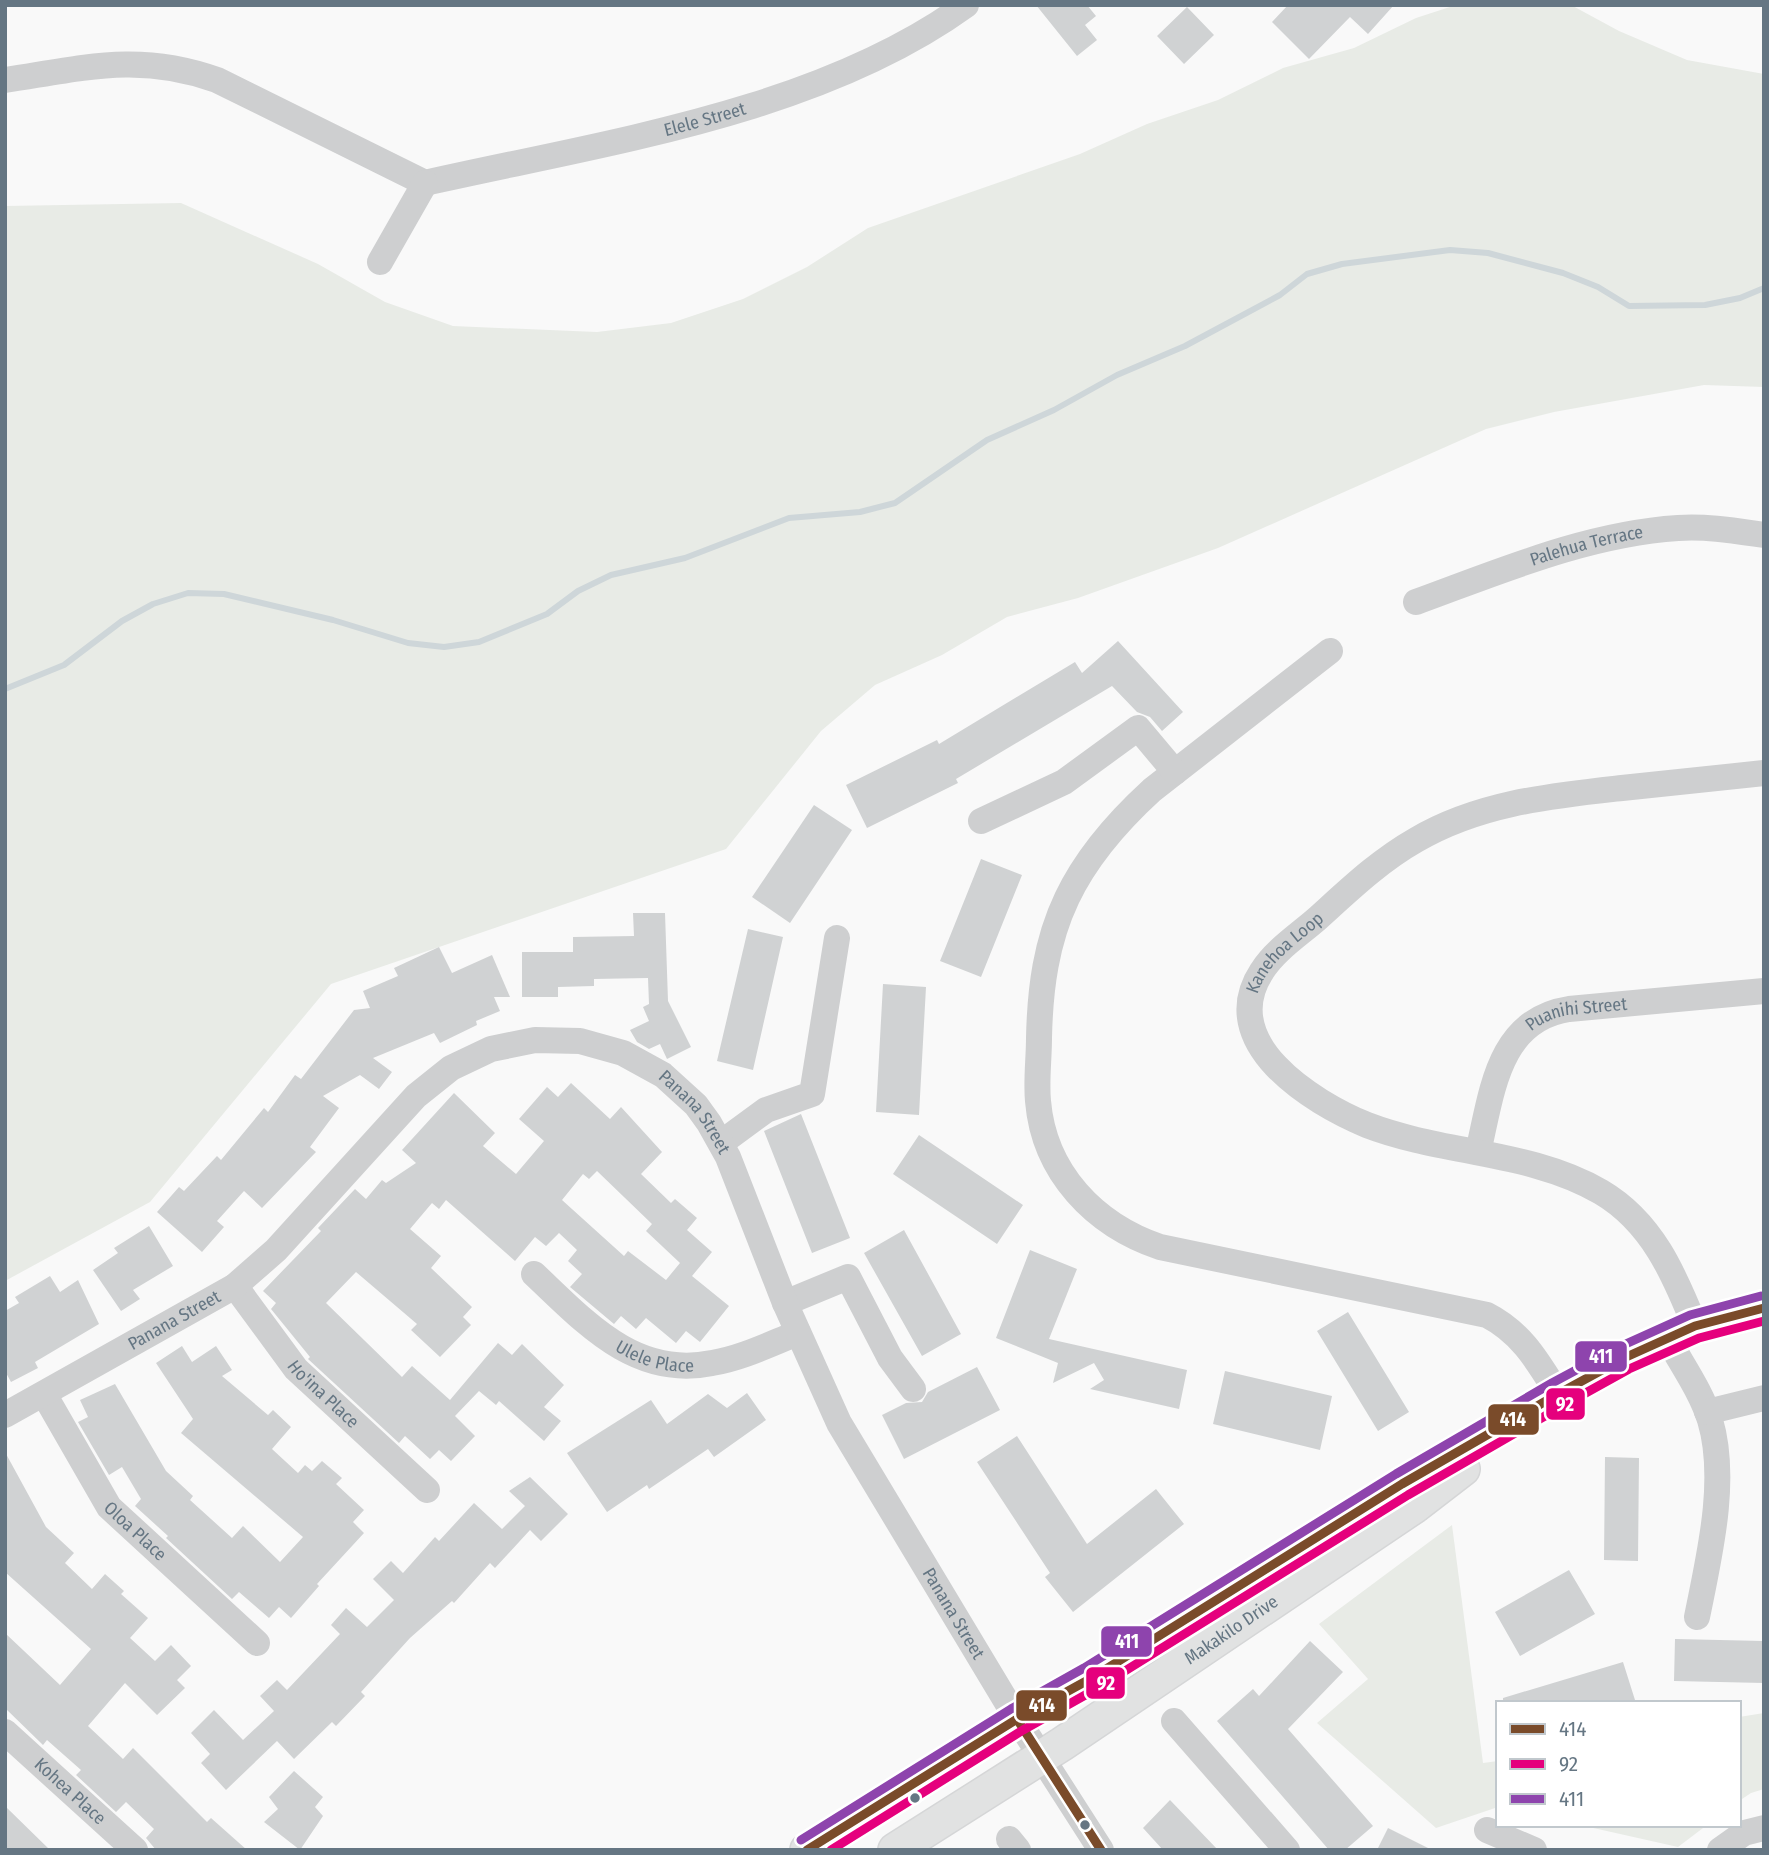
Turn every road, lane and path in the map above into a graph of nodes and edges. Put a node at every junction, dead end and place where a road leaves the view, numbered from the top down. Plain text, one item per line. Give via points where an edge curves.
1 (966, 5) edge
2 (5, 80) edge
3 (425, 183) junction
4 (380, 262) dead end
5 (1764, 535) edge
6 (1416, 602) dead end
7 (1330, 651) dead end
8 (1175, 772) junction
9 (1764, 774) edge
10 (981, 821) dead end
11 (837, 938) dead end
12 (1764, 991) edge
13 (721, 1143) junction
14 (1478, 1152) junction
15 (534, 1273) dead end
16 (235, 1286) junction
17 (785, 1303) junction
18 (1764, 1308) edge
19 (1681, 1332) junction
20 (798, 1333) junction
21 (913, 1389) dead end
22 (44, 1394) junction
23 (1558, 1394) junction
24 (1764, 1398) edge
25 (1707, 1412) junction
26 (5, 1415) edge
27 (427, 1490) dead end
28 (1697, 1616) dead end
29 (257, 1643) dead end
30 (1017, 1719) junction
31 (1174, 1721) dead end
32 (5, 1732) edge
33 (1042, 1758) junction
34 (1764, 1828) edge
35 (1487, 1830) dead end
36 (135, 1850) edge
37 (807, 1850) edge
38 (895, 1850) edge
39 (1101, 1850) edge
40 (1287, 1850) edge
41 (1534, 1850) edge
42 (1720, 1850) edge

1 - 3 street, Elele Street via 872,60 782,97
2 - 3 street via 123,62 183,69 217,80
3 - 4 street
5 - 6 street, Palehua Terrace via 1701,527 1659,530 1534,558
7 - 8 street
8 - 10 street via 1138,728 1064,782
8 - 23 street via 1102,840 1066,900 1054,932 1040,1000 1038,1100 1046,1140 1064,1176 1105,1221 1160,1247 1487,1315 1525,1343
9 - 14 street, Kanehoa Loop via 1535,797 1455,821 1382,862 1263,968 1251,999 1253,1032 1265,1054 1297,1084 1369,1125
11 - 13 street via 812,1094 766,1110
12 - 14 street, Puanihi Street via 1569,1009 1535,1020 1505,1053
13 - 16 street, Panana Street via 680,1089 624,1053 558,1039 491,1049 451,1068 416,1096 276,1250
13 - 17 street, Panana Street
14 - 19 street, Kanehoa Loop via 1565,1175 1621,1206 1663,1255
15 - 20 street, Ulele Place via 606,1340 660,1363 710,1364
16 - 22 street, Panana Street
16 - 27 street, Ho'ina Place via 307,1380
17 - 20 street, Panana Street
17 - 21 street via 848,1277 890,1358
18 - 19 main road, Makakilo Drive
19 - 23 main road, Makakilo Drive
19 - 25 street, Kanehoa Loop
20 - 30 street, Panana Street via 839,1423
22 - 26 street, Panana Street
22 - 29 street, Oloa Place via 109,1507
23 - 30 main road, Makakilo Drive
23 - 33 main road, Makakilo Drive via 1415,1506
24 - 25 street
25 - 28 street, Kanehoa Loop via 1713,1432 1716,1507
30 - 33 street, Panana Street
30 - 37 main road, Makakilo Drive
31 - 40 street
32 - 36 street, Kohea Place
33 - 38 main road, Makakilo Drive
33 - 39 street, Panana Street
34 - 42 street via 1744,1833
35 - 41 street

